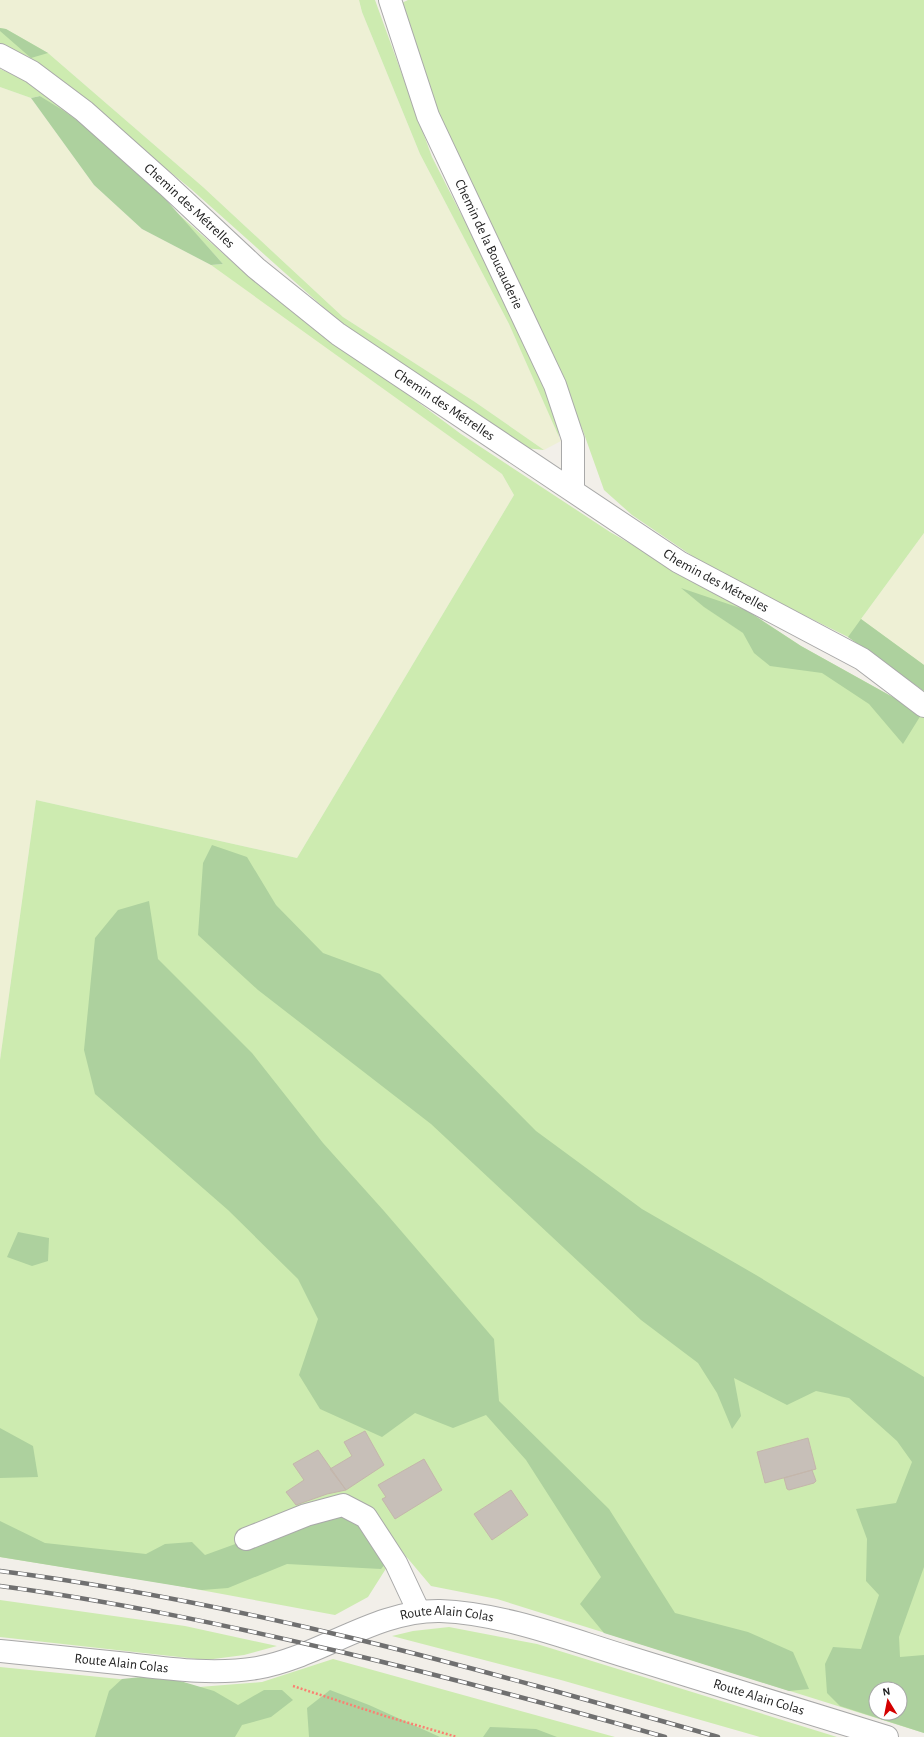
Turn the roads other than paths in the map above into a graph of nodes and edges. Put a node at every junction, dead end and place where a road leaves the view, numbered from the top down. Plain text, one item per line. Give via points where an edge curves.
1 (390, 0) edge
2 (0, 55) edge
3 (573, 490) junction
4 (924, 706) edge
5 (246, 1538) dead end
6 (420, 1612) junction
7 (0, 1651) edge
8 (887, 1737) edge

1 - 3 street, Chemin de la Boucauderie via 428,116 555,385 573,439
2 - 3 street, Chemin des Métrelles via 32,72 84,111 256,268 338,334
3 - 4 street, Chemin des Métrelles via 679,562 862,659
5 - 6 street via 306,1515 343,1505 366,1516 396,1563
6 - 7 street, Route Alain Colas via 376,1624 259,1668 228,1671 190,1671
6 - 8 street, Route Alain Colas via 469,1613 542,1630

